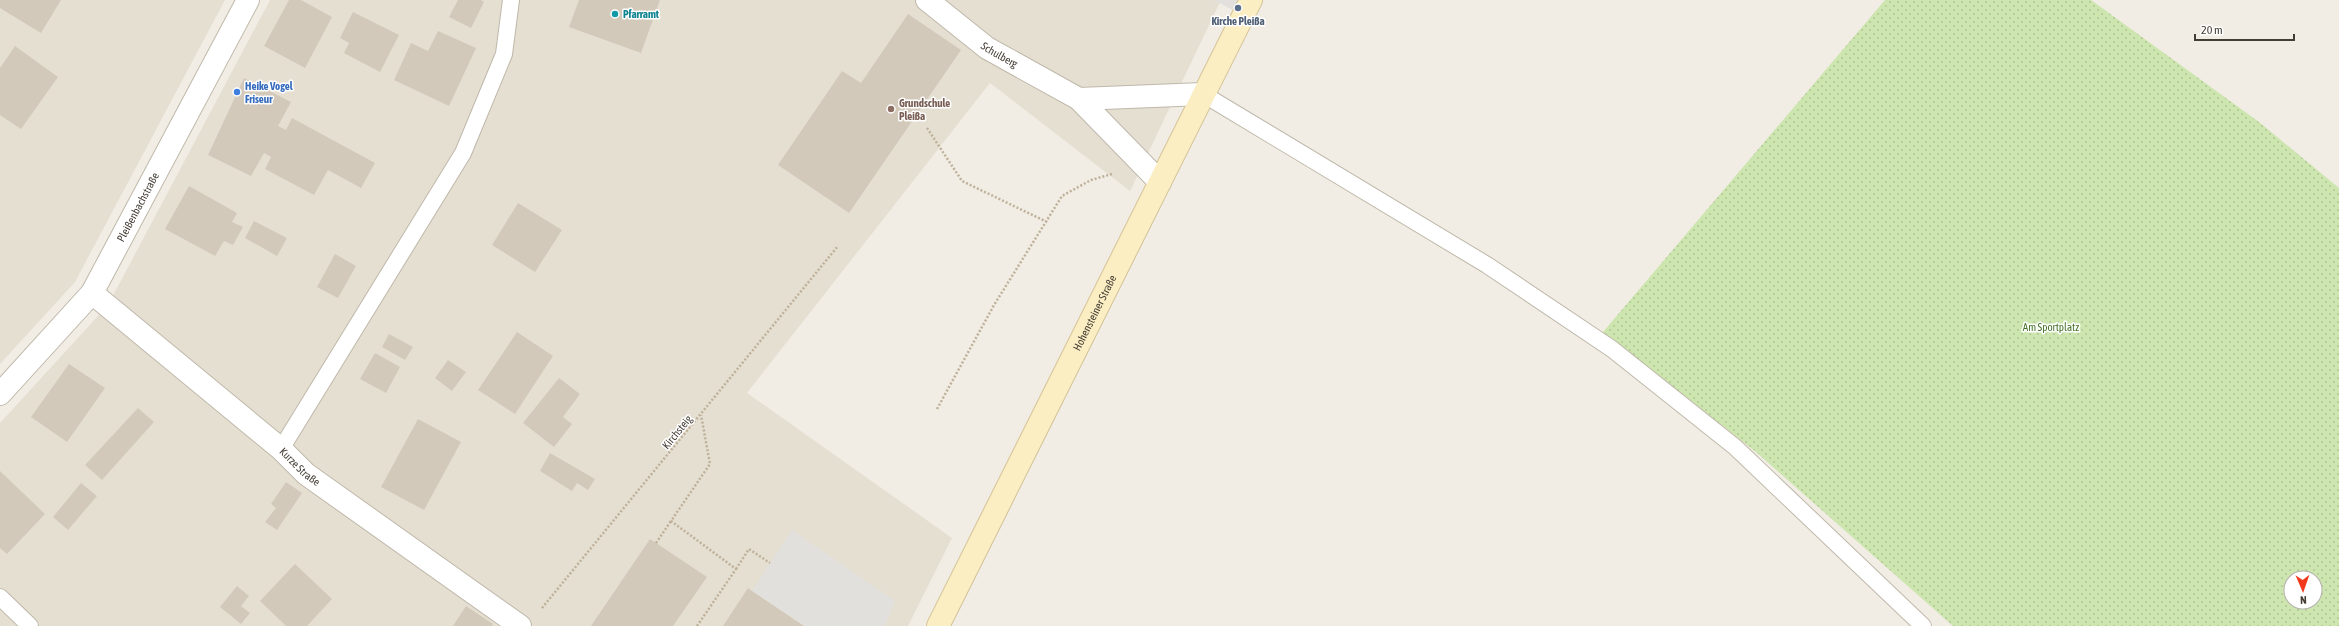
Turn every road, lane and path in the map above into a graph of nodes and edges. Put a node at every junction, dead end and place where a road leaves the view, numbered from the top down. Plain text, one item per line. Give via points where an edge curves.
1 (248, 0) edge
2 (511, 0) edge
3 (927, 0) edge
4 (1251, 0) edge
5 (1203, 94) junction
6 (1080, 99) junction
7 (927, 128) dead end
8 (1117, 173) dead end
9 (1160, 182) junction
10 (1047, 222) junction
11 (838, 246) dead end
12 (92, 293) junction
13 (0, 394) edge
14 (937, 409) dead end
15 (701, 415) junction
16 (280, 449) junction
17 (671, 521) junction
18 (656, 543) dead end
19 (770, 563) dead end
20 (736, 569) junction
21 (0, 597) edge
22 (538, 613) dead end
23 (30, 626) edge
24 (520, 626) edge
25 (697, 626) edge
26 (938, 626) edge
27 (1923, 626) edge

1 - 12 street, Pleißenbachstraße
2 - 16 lane via 504,54 463,153
3 - 6 street, Schulberg via 987,48
4 - 5 main road, Hohensteiner Straße
5 - 6 street
5 - 9 main road, Hohensteiner Straße
5 - 27 lane via 1487,265 1612,349 1735,447
6 - 9 street, Schulberg
7 - 10 path via 962,181
8 - 10 path via 1091,180 1062,196
9 - 26 main road, Hohensteiner Straße
10 - 14 path via 994,305
11 - 15 path, Kirchsteig
12 - 13 street, Pleißenbachstraße
12 - 16 street, Kurze Straße
15 - 17 path via 710,464
15 - 22 path, Kirchsteig
16 - 24 street, Kurze Straße via 306,474
17 - 18 path
17 - 20 path
19 - 20 path via 749,548
20 - 25 path
21 - 23 lane

